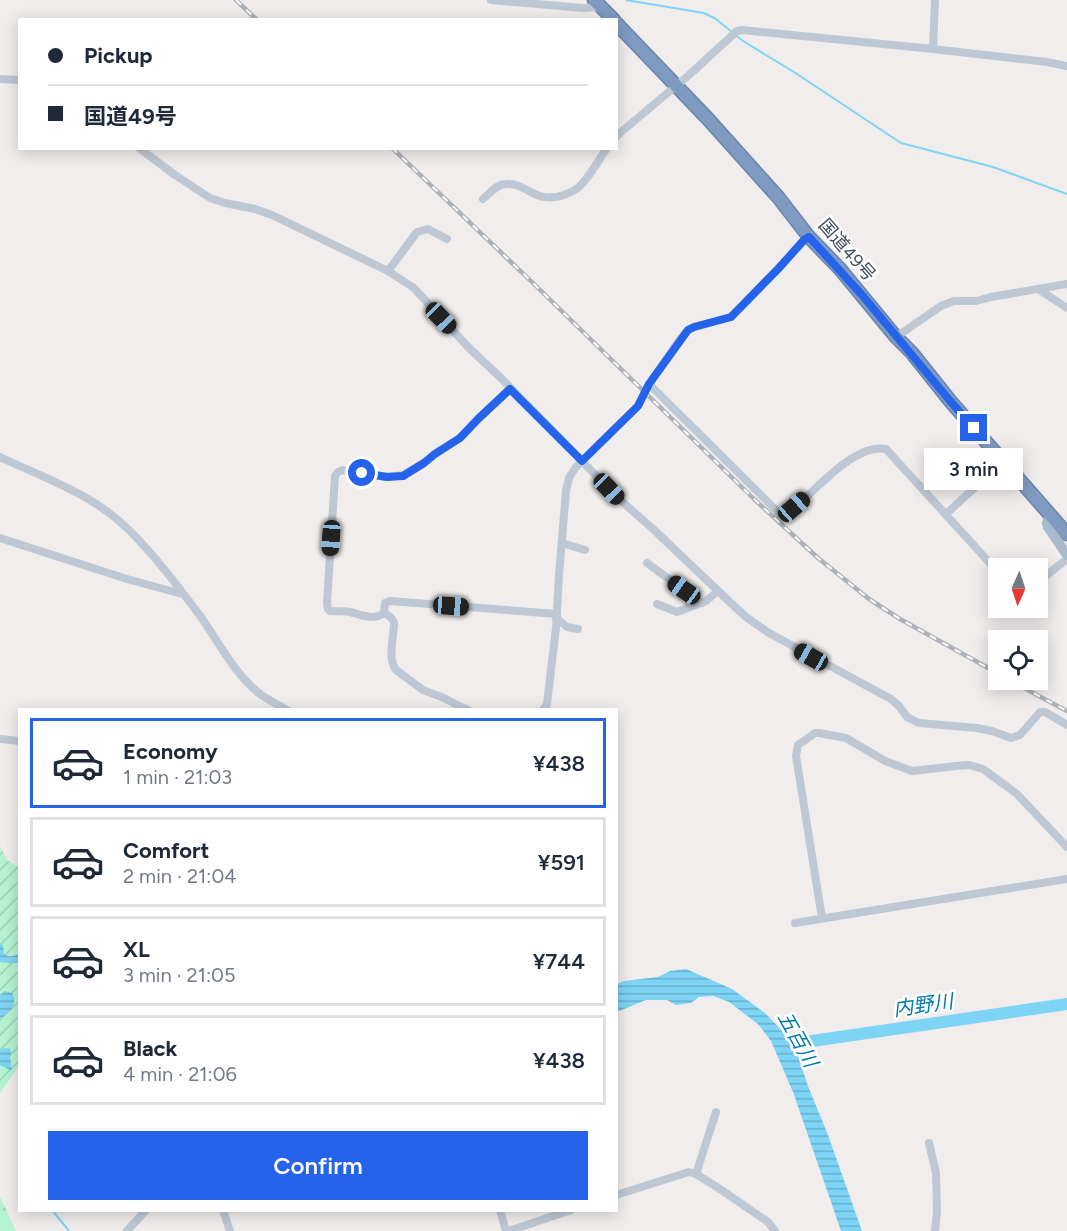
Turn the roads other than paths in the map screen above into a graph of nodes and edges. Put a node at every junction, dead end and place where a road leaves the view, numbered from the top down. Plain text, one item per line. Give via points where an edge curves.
1 (491, 0) edge
2 (935, 0) edge
3 (598, 4) edge
4 (612, 18) edge
5 (618, 24) edge
6 (933, 49) junction
7 (1067, 66) edge
8 (0, 79) edge
9 (18, 80) edge
10 (676, 85) junction
11 (618, 135) edge
12 (142, 150) edge
13 (606, 150) edge
14 (483, 198) dead end
15 (809, 237) junction
16 (447, 239) dead end
17 (388, 271) junction
18 (1067, 284) edge
19 (1038, 290) junction
20 (1067, 308) edge
21 (896, 337) junction
22 (649, 384) junction
23 (510, 389) junction
24 (0, 457) edge
25 (582, 461) junction
26 (1005, 463) junction
27 (946, 514) junction
28 (1050, 515) junction
29 (1067, 534) edge
30 (0, 538) edge
31 (562, 543) junction
32 (585, 550) dead end
33 (1067, 557) edge
34 (988, 561) edge
35 (647, 563) dead end
36 (1048, 573) edge
37 (718, 591) junction
38 (183, 594) junction
39 (702, 603) junction
40 (657, 604) dead end
41 (384, 612) junction
42 (556, 616) junction
43 (578, 629) dead end
44 (284, 708) edge
45 (464, 708) edge
46 (544, 708) edge
47 (1067, 725) edge
48 (0, 739) edge
49 (18, 741) edge
50 (1066, 844) edge
51 (1067, 879) edge
52 (822, 918) junction
53 (795, 923) dead end
54 (716, 1112) dead end
55 (929, 1143) dead end
56 (696, 1174) junction
57 (618, 1192) edge
58 (144, 1212) edge
59 (224, 1212) edge
60 (501, 1212) edge
61 (565, 1212) edge
62 (127, 1231) edge
63 (230, 1231) edge
64 (508, 1231) edge
65 (775, 1231) edge
66 (934, 1231) edge

1 - 3 street via 583,8
2 - 6 street
3 - 4 highway, 国道49号
5 - 10 highway, 国道49号
6 - 7 street
6 - 10 street via 742,30
8 - 9 street
10 - 11 street
10 - 15 highway, 国道49号 via 778,197
12 - 17 street via 210,198 272,215
13 - 14 street via 580,187 566,194 547,198 506,184
15 - 21 highway, 国道49号
15 - 22 street via 731,317 688,330
16 - 17 street via 425,229 417,232
17 - 23 street via 414,288
18 - 19 street
19 - 20 street
19 - 21 street via 948,302
21 - 26 highway, 国道49号
22 - 25 street via 638,406
22 - 27 street via 780,514 785,514 858,455 882,448 889,450
23 - 25 street
23 - 41 street via 460,438 403,476 343,470 336,473 327,607 330,611 365,617
24 - 38 street via 93,501 114,516
25 - 31 street via 568,482
25 - 37 street
26 - 27 street
26 - 28 highway, 国道49号
27 - 34 street
28 - 29 highway, 国道49号
28 - 33 main road via 1048,527
30 - 38 street
31 - 32 street
31 - 42 street
33 - 36 street
35 - 39 street
37 - 39 street
37 - 47 street via 769,633 891,699 915,722 977,728 1011,738 1020,735 1042,712
38 - 44 street via 246,681
39 - 40 street via 677,612
41 - 42 street via 385,603 390,601
41 - 45 street via 394,623 392,663 396,670 423,690
42 - 43 street via 567,627
42 - 46 street
48 - 49 street
50 - 52 street via 1017,794 983,770 956,765 912,771 885,761 846,738 816,733 798,745 796,756
51 - 52 street
52 - 53 street
54 - 56 street
55 - 66 street via 936,1173
56 - 57 street via 689,1172
56 - 65 street via 768,1222
58 - 62 street
59 - 63 street
60 - 64 street
61 - 64 street

